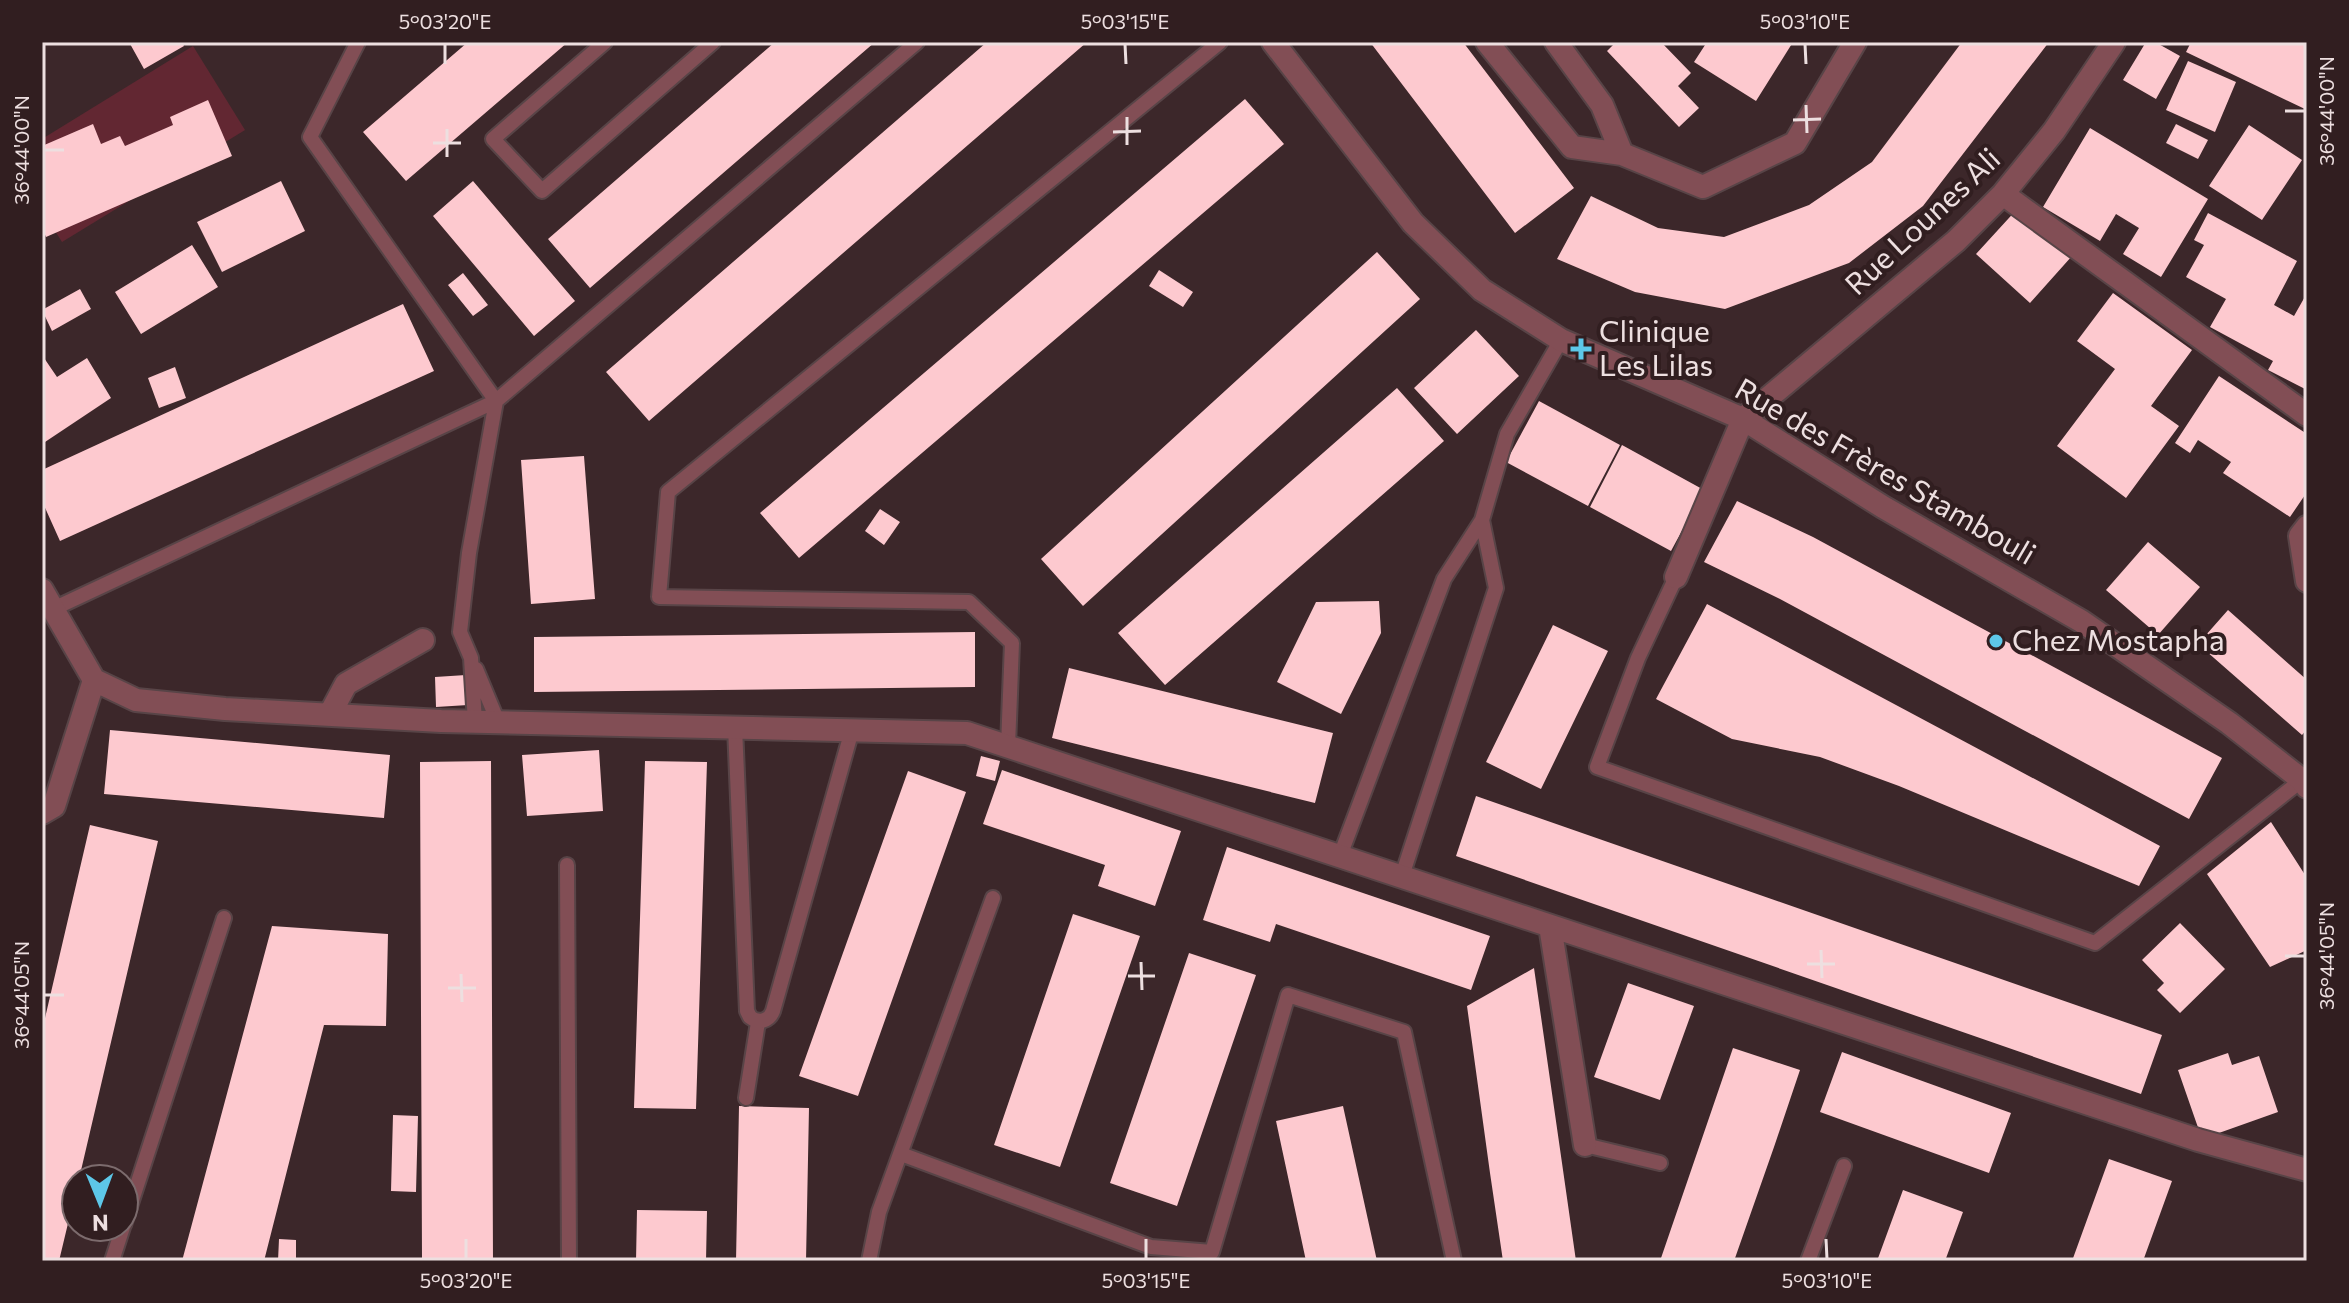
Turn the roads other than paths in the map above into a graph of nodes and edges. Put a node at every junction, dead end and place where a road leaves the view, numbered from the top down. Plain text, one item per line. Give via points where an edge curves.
1 (358, 42) edge
2 (605, 42) edge
3 (713, 42) edge
4 (917, 42) edge
5 (1220, 42) edge
6 (1273, 42) edge
7 (1487, 42) edge
8 (1855, 42) edge
9 (2114, 42) edge
10 (1559, 43) edge
11 (1622, 154) junction
12 (2003, 194) junction
13 (1561, 340) junction
14 (496, 401) junction
15 (2307, 415) edge
16 (1743, 419) junction
17 (1482, 520) junction
18 (2307, 527) edge
19 (1676, 577) joint
20 (2307, 581) edge
21 (47, 599) edge
22 (423, 640) dead end
23 (471, 658) junction
24 (94, 680) junction
25 (330, 714) junction
26 (486, 722) junction
27 (735, 727) junction
28 (852, 730) junction
29 (1008, 746) junction
30 (2305, 781) edge
31 (42, 813) edge
32 (1340, 856) junction
33 (567, 865) dead end
34 (1402, 876) junction
35 (993, 898) dead end
36 (224, 918) dead end
37 (1550, 926) junction
38 (758, 1022) junction
39 (746, 1098) dead end
40 (1585, 1145) joint
41 (901, 1154) junction
42 (1660, 1163) dead end
43 (1844, 1166) dead end
44 (2307, 1170) edge
45 (140, 1177) edge
46 (569, 1261) edge
47 (869, 1261) edge
48 (1454, 1261) edge
49 (1808, 1261) edge

1 - 14 lane via 310,137
2 - 3 lane via 493,139 542,191
4 - 14 lane
5 - 29 lane via 668,492 659,597 969,602 1012,643
6 - 13 street, Rue des Frères Stambouli via 1413,223 1482,290
7 - 11 street via 1572,147
8 - 11 street via 1795,143 1703,187
9 - 12 street, Rue Lounes Ali via 2054,131
10 - 11 street via 1602,105
12 - 15 street
12 - 16 street, Rue Lounes Ali via 1956,241
13 - 16 street, Rue des Frères Stambouli
13 - 17 lane via 1507,434
14 - 21 lane
14 - 23 lane via 460,632
16 - 19 street
16 - 30 street, Rue des Frères Stambouli via 2081,621
17 - 32 lane via 1444,579
17 - 34 lane via 1496,588
18 - 20 street via 2300,536
19 - 30 lane via 1597,767 2095,943
21 - 24 street
22 - 25 street via 346,684
23 - 26 lane
23 - 26 lane
24 - 25 street via 136,700
24 - 31 street via 54,806
25 - 26 street
26 - 27 street
27 - 28 street
27 - 38 lane via 747,1011
28 - 29 street via 967,733
28 - 38 lane via 773,1011
29 - 32 street
32 - 34 street
33 - 46 lane
34 - 37 street
35 - 41 lane
36 - 45 lane
37 - 40 street
37 - 44 street via 2198,1140
38 - 39 lane
40 - 42 lane
41 - 47 lane via 879,1212
41 - 48 lane via 1151,1247 1212,1252 1288,995 1404,1032
43 - 49 lane

